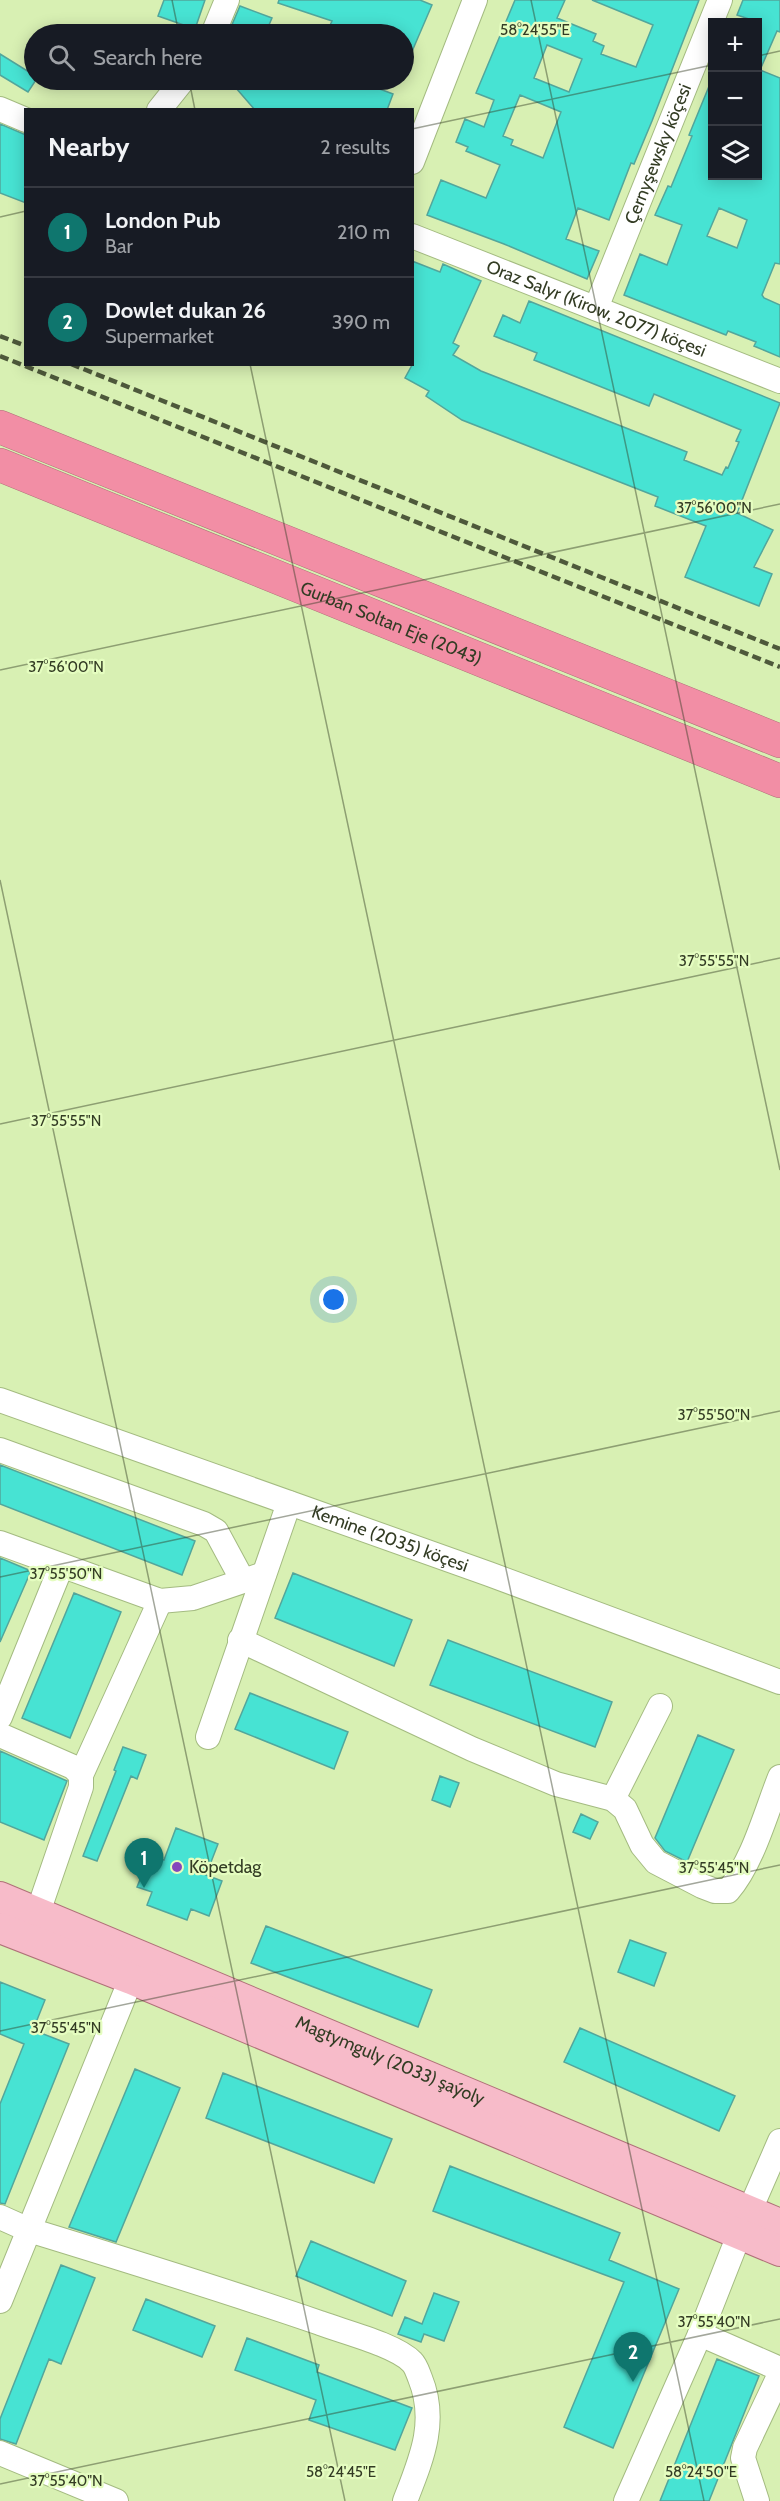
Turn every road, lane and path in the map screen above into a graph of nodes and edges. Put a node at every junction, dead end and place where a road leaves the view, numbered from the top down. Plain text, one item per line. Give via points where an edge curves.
1 (227, 0) edge
2 (476, 0) edge
3 (720, 0) edge
4 (217, 24) edge
5 (176, 90) edge
6 (161, 108) edge
7 (0, 109) edge
8 (24, 119) edge
9 (414, 157) edge
10 (414, 237) edge
11 (596, 308) junction
12 (780, 381) edge
13 (0, 427) edge
14 (0, 465) edge
15 (780, 741) edge
16 (780, 781) edge
17 (0, 1400) edge
18 (0, 1450) edge
19 (289, 1503) junction
20 (0, 1543) edge
21 (61, 1567) junction
22 (253, 1577) junction
23 (159, 1601) junction
24 (240, 1640) junction
25 (780, 1682) edge
26 (660, 1706) dead end
27 (0, 1717) edge
28 (0, 1735) edge
29 (208, 1737) dead end
30 (81, 1775) junction
31 (780, 1777) edge
32 (613, 1799) junction
33 (0, 1897) edge
34 (38, 1912) junction
35 (0, 1928) edge
36 (131, 1979) junction
37 (780, 2141) edge
38 (0, 2217) edge
39 (744, 2223) junction
40 (780, 2224) edge
41 (29, 2230) junction
42 (780, 2251) edge
43 (0, 2301) edge
44 (700, 2334) junction
45 (780, 2369) edge
46 (780, 2374) edge
47 (0, 2453) edge
48 (116, 2501) edge
49 (405, 2501) edge
50 (626, 2501) edge
51 (757, 2501) edge

1 - 4 street
2 - 9 street
3 - 11 street, Çernyşewsky köçesi
5 - 6 street
7 - 8 street
10 - 11 street, Oraz Salyr (Kirow, 2077) köçesi
11 - 12 street, Oraz Salyr (Kirow, 2077) köçesi
13 - 15 highway
14 - 16 highway, Gurban Soltan Eje (2043)
17 - 19 street, Kemine (2035) köçesi
18 - 22 street via 204,1524 216,1531
19 - 22 street
19 - 25 street, Kemine (2035) köçesi
20 - 21 street
21 - 23 street
21 - 27 street
22 - 23 street via 194,1598
22 - 24 street
23 - 30 street
24 - 29 street
24 - 32 street via 472,1749 556,1784
26 - 32 street
28 - 30 street via 73,1767
30 - 34 street via 81,1787
31 - 32 street via 746,1863 728,1891 702,1886 656,1862 642,1845 625,1809
33 - 34 main road, Magtymguly (2033) şaýoly
34 - 39 main road, Magtymguly (2033) şaýoly
35 - 36 main road, Magtymguly (2033) şaýoly
36 - 39 main road, Magtymguly (2033) şaýoly
36 - 41 street
37 - 39 street
38 - 41 street
39 - 40 main road, Magtymguly (2033) şaýoly
39 - 42 main road, Magtymguly (2033) şaýoly
39 - 44 street
41 - 43 street
41 - 49 street via 395,2350 413,2363 428,2398 428,2427 421,2459
44 - 45 street
44 - 50 street
46 - 51 street via 743,2458
47 - 48 street

